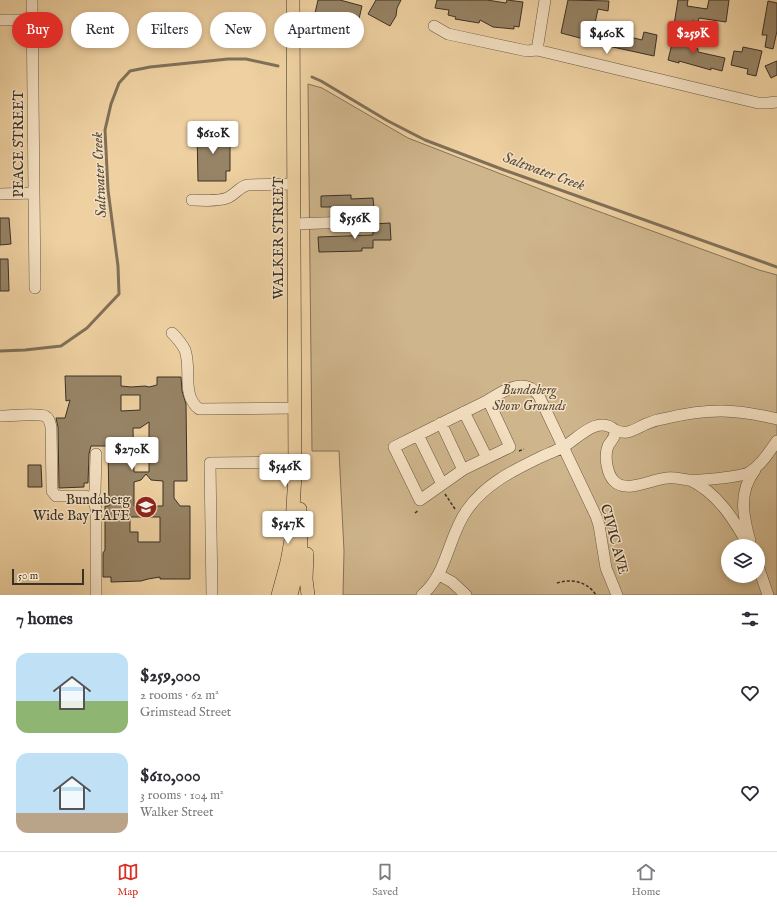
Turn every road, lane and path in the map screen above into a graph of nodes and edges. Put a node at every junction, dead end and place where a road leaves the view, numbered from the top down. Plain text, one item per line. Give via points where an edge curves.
1 (32, 0) edge
2 (293, 0) edge
3 (544, 0) edge
4 (33, 12) edge
5 (0, 20) edge
6 (12, 20) edge
7 (434, 26) dead end
8 (33, 48) edge
9 (537, 50) junction
10 (777, 102) edge
11 (293, 184) junction
12 (33, 193) junction
13 (0, 194) edge
14 (192, 200) dead end
15 (351, 222) dead end
16 (294, 224) junction
17 (34, 288) dead end
18 (172, 333) dead end
19 (488, 400) junction
20 (295, 408) junction
21 (464, 412) junction
22 (0, 416) edge
23 (777, 419) edge
24 (441, 423) junction
25 (615, 430) junction
26 (418, 435) junction
27 (777, 441) edge
28 (563, 447) junction
29 (96, 454) dead end
30 (487, 458) junction
31 (758, 466) junction
32 (295, 469) junction
33 (463, 470) junction
34 (689, 480) junction
35 (442, 484) junction
36 (299, 496) junction
37 (92, 499) junction
38 (745, 539) edge
39 (749, 539) edge
40 (439, 574) junction
41 (557, 583) dead end
42 (764, 583) edge
43 (96, 595) edge
44 (212, 595) edge
45 (278, 595) edge
46 (291, 595) edge
47 (308, 595) edge
48 (422, 595) edge
49 (466, 595) edge
50 (596, 595) edge
51 (617, 595) edge
52 (768, 595) edge

1 - 4 street, PEACE STREET
2 - 11 main road, WALKER STREET
3 - 9 street
5 - 6 street
7 - 9 street via 448,34 527,51
8 - 12 street, PEACE STREET
9 - 10 street via 758,103
11 - 14 street via 245,185 224,199
11 - 16 main road, WALKER STREET
12 - 13 street
12 - 17 street, PEACE STREET
15 - 16 street
16 - 20 main road, WALKER STREET
18 - 20 street via 184,349 188,361 189,393 192,403 200,409
19 - 21 street
19 - 28 street, CIVIC AVE via 516,387 525,386 533,390 539,396
19 - 30 street via 510,447
20 - 32 main road, WALKER STREET
21 - 24 street
21 - 30 street
22 - 37 street via 40,415 48,418 51,427 52,491 59,496 85,496
23 - 25 street via 736,410 712,410 659,420 627,433
24 - 26 street
24 - 33 street
25 - 28 street via 606,425 596,426
25 - 34 street via 606,454 609,473 617,484 634,486 667,478
26 - 35 street
26 - 35 street via 394,447 420,500
27 - 31 street
28 - 40 street via 510,472 481,493 466,510 455,530
28 - 51 street, CIVIC AVE via 596,516 606,568
29 - 37 street via 95,492
30 - 33 street
31 - 34 street via 748,473 734,476
31 - 39 street via 748,479 744,494
32 - 36 main road, WALKER STREET
32 - 44 street via 210,463
32 - 45 main road, WALKER STREET via 291,540
33 - 35 street
34 - 38 street via 712,494
36 - 46 main road, WALKER STREET via 300,559
36 - 47 main road via 308,523
37 - 43 street via 96,510
40 - 48 street
40 - 49 street
41 - 50 path via 576,581
42 - 52 street

